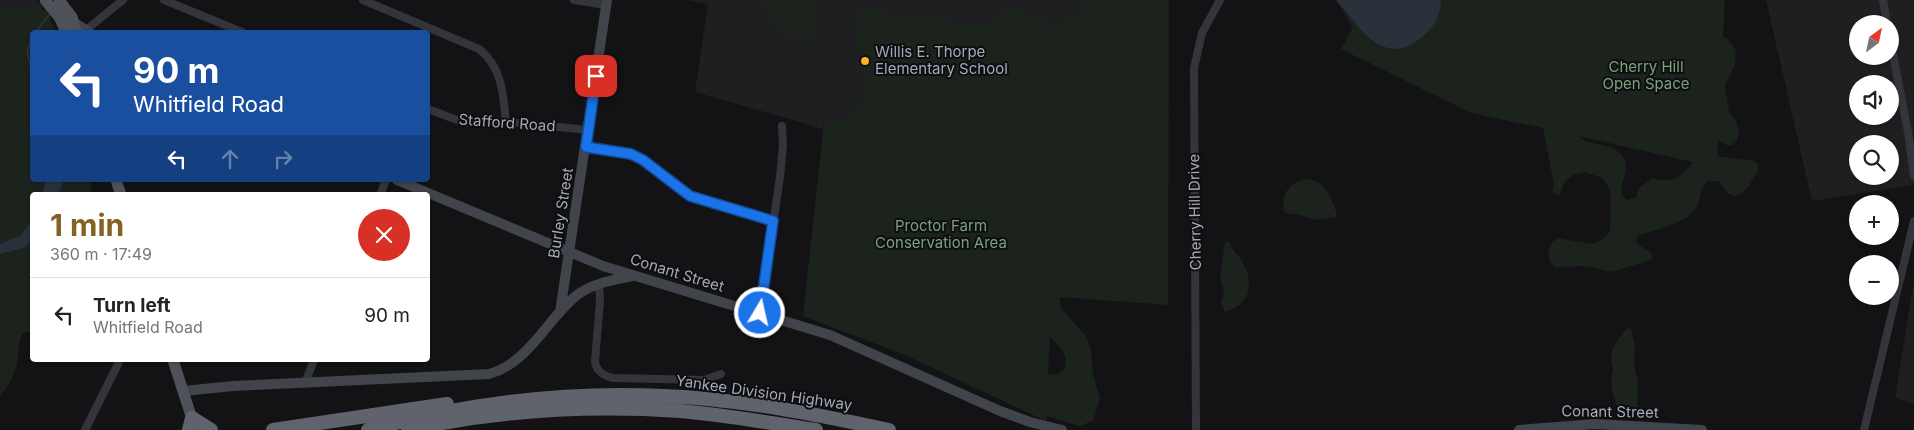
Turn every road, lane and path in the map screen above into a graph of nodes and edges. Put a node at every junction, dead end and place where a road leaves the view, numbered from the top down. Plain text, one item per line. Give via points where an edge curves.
1 (45, 0) edge
2 (123, 0) edge
3 (164, 0) edge
4 (363, 0) edge
5 (574, 0) edge
6 (1220, 0) edge
7 (1884, 0) edge
8 (607, 2) edge
9 (60, 6) edge
10 (1886, 15) edge
11 (81, 29) edge
12 (66, 30) edge
13 (237, 30) edge
14 (1895, 65) edge
15 (430, 110) edge
16 (506, 123) junction
17 (782, 126) dead end
18 (588, 130) junction
19 (586, 147) junction
20 (1914, 176) edge
21 (402, 182) edge
22 (426, 192) edge
23 (430, 194) edge
24 (773, 221) junction
25 (1914, 221) edge
26 (570, 252) junction
27 (633, 276) junction
28 (599, 284) junction
29 (560, 312) junction
30 (760, 313) junction
31 (119, 362) edge
32 (175, 362) edge
33 (313, 362) edge
34 (721, 374) dead end
35 (305, 383) junction
36 (184, 391) junction
37 (540, 398) junction
38 (554, 410) junction
39 (192, 426) edge
40 (84, 430) edge
41 (211, 430) edge
42 (273, 430) edge
43 (368, 430) edge
44 (408, 430) edge
45 (440, 430) edge
46 (816, 430) edge
47 (889, 430) edge
48 (1062, 430) edge
49 (1196, 430) edge
50 (1519, 430) edge
51 (1702, 430) edge
52 (1864, 430) edge

1 - 9 main road
2 - 11 street
3 - 13 street
4 - 16 street via 486,54 500,78
5 - 8 street
6 - 49 street, Cherry Hill Drive via 1202,33 1194,68
7 - 10 street
8 - 18 main road, Burley Street
9 - 11 main road
9 - 12 main road
14 - 20 street
15 - 16 street, Stafford Road via 466,123
16 - 18 street, Stafford Road
17 - 24 street via 783,145
18 - 19 main road, Burley Street
19 - 24 street via 631,154 690,196
19 - 26 main road, Burley Street
21 - 22 main road, Conant Street
23 - 26 main road, Conant Street
24 - 30 street
25 - 52 street
26 - 27 main road, Conant Street
26 - 29 main road, Burley Street
27 - 28 main road
27 - 30 main road, Conant Street
28 - 29 main road via 579,294
28 - 34 street, Yankee Division Highway via 595,365 603,375 704,380
29 - 35 main road via 518,359 504,369 480,376
30 - 48 main road, Conant Street via 830,335 1000,411
31 - 40 street
32 - 36 main road
33 - 35 street
35 - 36 main road
36 - 39 main road
37 - 42 highway via 425,406
37 - 43 highway, Yankee Division Highway via 465,409
37 - 47 highway, Yankee Division Highway via 615,394 692,397 791,411
38 - 44 highway, Yankee Division Highway via 473,417
38 - 45 highway
38 - 46 highway, Yankee Division Highway via 681,411
39 - 41 highway
50 - 51 main road, Conant Street via 1595,424

